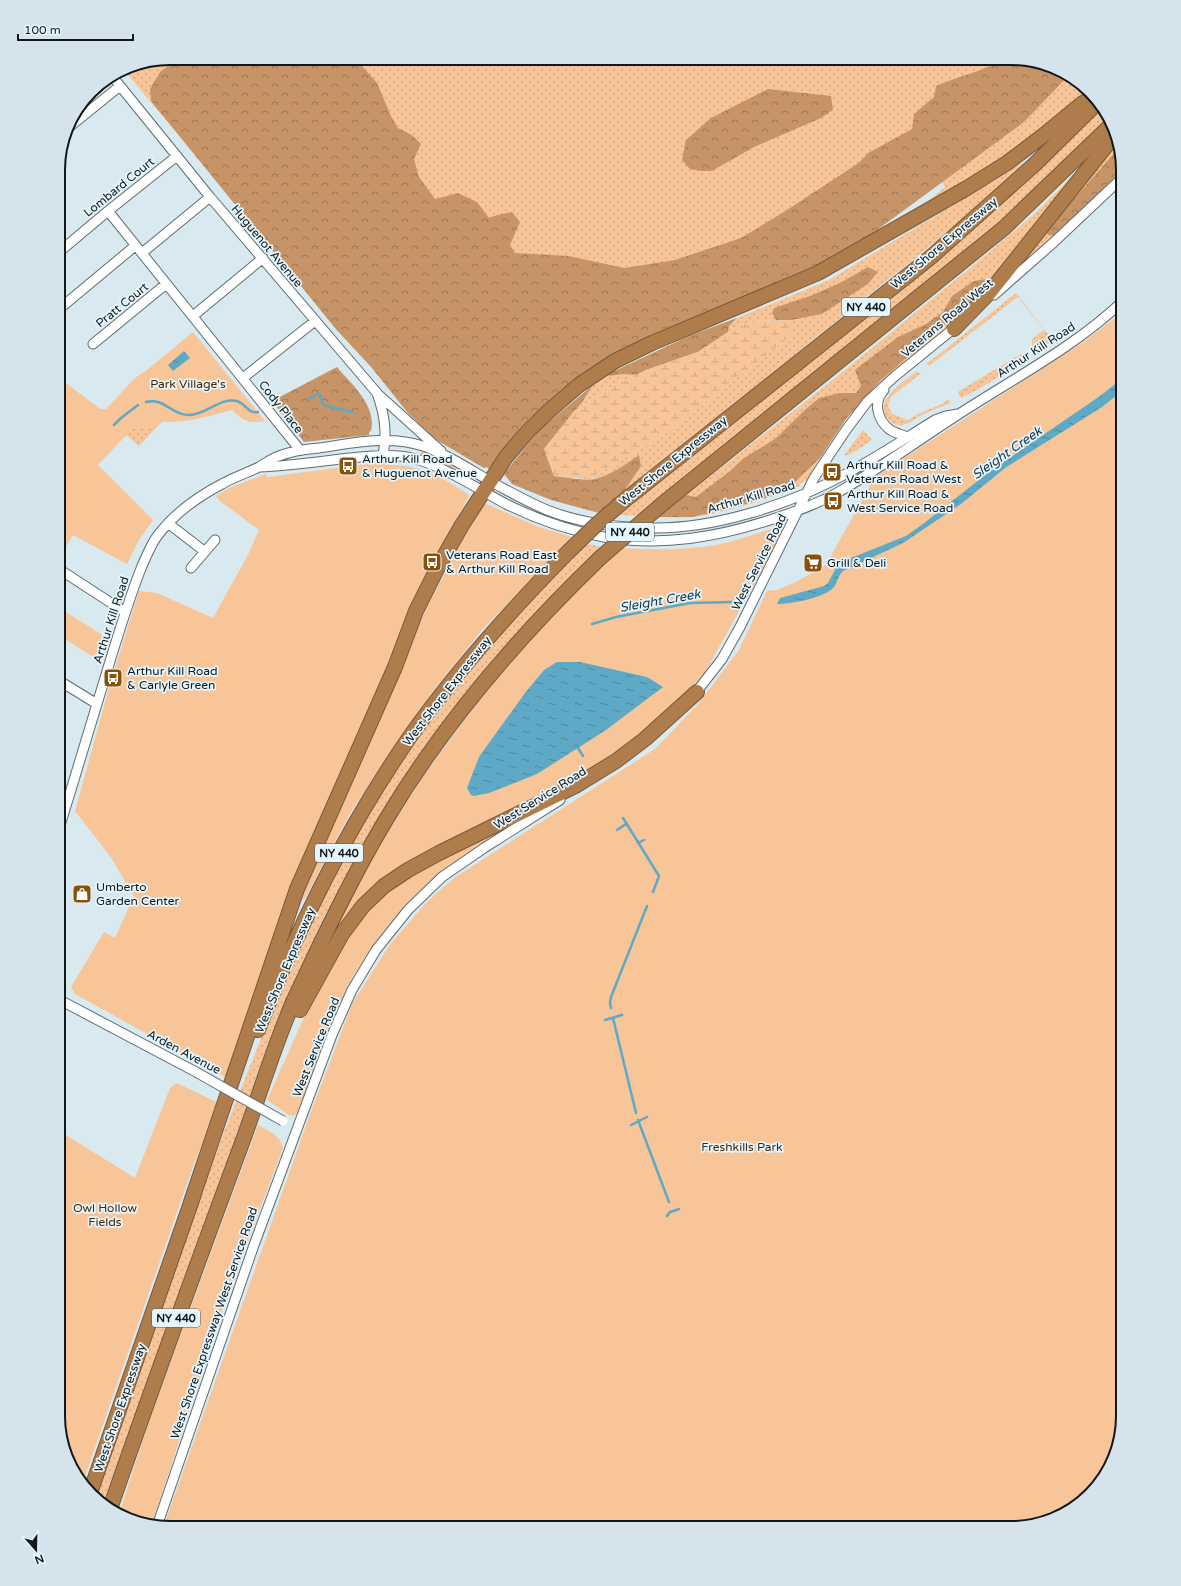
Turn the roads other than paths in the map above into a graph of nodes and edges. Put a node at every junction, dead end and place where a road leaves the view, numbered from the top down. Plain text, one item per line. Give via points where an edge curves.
1 (116, 81) edge
2 (120, 86) junction
3 (1089, 100) edge
4 (1094, 106) edge
5 (79, 119) edge
6 (1107, 129) edge
7 (1111, 140) edge
8 (177, 156) junction
9 (1116, 184) edge
10 (210, 198) junction
11 (108, 211) junction
12 (135, 246) junction
13 (65, 247) edge
14 (142, 253) junction
15 (263, 258) junction
16 (166, 284) junction
17 (65, 304) edge
18 (1116, 308) edge
19 (193, 316) junction
20 (315, 321) junction
21 (954, 329) junction
22 (93, 344) dead end
23 (894, 377) junction
24 (243, 378) junction
25 (377, 393) junction
26 (958, 414) junction
27 (906, 437) junction
28 (386, 440) junction
29 (300, 450) junction
30 (383, 456) junction
31 (448, 457) junction
32 (258, 467) junction
33 (488, 486) junction
34 (807, 493) junction
35 (798, 510) junction
36 (169, 524) junction
37 (215, 540) dead end
38 (204, 551) junction
39 (191, 568) dead end
40 (65, 573) edge
41 (125, 612) junction
42 (65, 684) edge
43 (697, 692) junction
44 (97, 704) junction
45 (65, 809) edge
46 (65, 1004) edge
47 (296, 1128) junction
48 (247, 1129) junction
49 (191, 1202) junction
50 (92, 1486) edge
51 (112, 1503) edge
52 (159, 1520) edge

1 - 2 street, Huguenot Avenue
2 - 5 street
2 - 8 street, Huguenot Avenue
3 - 33 highway via 1044,135 968,188 844,259 818,273 615,361 579,385 528,431 506,457
4 - 49 highway, West Shore Expressway / NY 440, bridge via 1035,164 931,257 596,525 501,622 454,678 409,738 327,874 265,1013
6 - 48 highway, West Shore Expressway / NY 440, bridge via 1004,228 660,506 600,558 560,596 477,689 430,752 387,818 349,884 287,1016
7 - 21 highway via 990,292
8 - 10 street, Huguenot Avenue
8 - 11 street, Lombard Court
9 - 21 street, Veterans Road West via 1053,244
10 - 14 street
10 - 15 street, Huguenot Avenue
11 - 12 street, Cody Place
11 - 13 street, Lombard Court
12 - 14 street, Cody Place
12 - 17 street
14 - 16 street, Cody Place
15 - 19 street
15 - 20 street, Huguenot Avenue
16 - 19 street, Cody Place
16 - 22 street, Pratt Court
18 - 26 street, Arthur Kill Road via 1083,334
19 - 24 street, Cody Place
20 - 24 street, Cody Place
20 - 25 street, Huguenot Avenue
21 - 23 street, Veterans Road West
23 - 27 street via 880,394 877,408 880,420 890,430
23 - 34 street, Veterans Road West via 867,402 824,462
24 - 29 street, Cody Place
25 - 28 street, Huguenot Avenue via 383,411
25 - 31 street
26 - 27 street, Arthur Kill Road via 935,420
26 - 35 street, Arthur Kill Road via 838,492
27 - 34 street, Arthur Kill Road via 844,475
28 - 29 street, Arthur Kill Road
28 - 30 street, Huguenot Avenue
28 - 31 street, Arthur Kill Road via 424,446
29 - 32 street, Arthur Kill Road via 277,456
30 - 32 street
30 - 33 street via 409,457 431,463
31 - 33 street
32 - 36 street, Arthur Kill Road via 220,485 185,509
33 - 34 street, Arthur Kill Road via 561,515 615,525 656,528 724,520
33 - 35 street, Arthur Kill Road via 520,510 565,527 604,537 638,541 670,541 708,536 744,529
33 - 49 highway via 438,567 416,611 395,667 297,889
34 - 35 street, West Service Road
35 - 43 street, West Service Road via 740,627 722,659
36 - 38 street
36 - 41 street, Arthur Kill Road via 160,532 148,553
37 - 38 street
38 - 39 street
40 - 41 street
41 - 44 street, Arthur Kill Road
42 - 44 street
43 - 47 street, West Service Road via 655,734 625,757 448,873 408,910 376,950 352,990
43 - 48 highway via 646,739 616,761 577,785 408,870 384,886 363,906 342,934 307,995
44 - 45 street, Arthur Kill Road
46 - 47 street, Arden Avenue, bridge
47 - 52 street, West Shore Expressway West Service Road
48 - 51 highway, West Shore Expressway / NY 440 via 170,1335
49 - 50 highway, West Shore Expressway / NY 440

